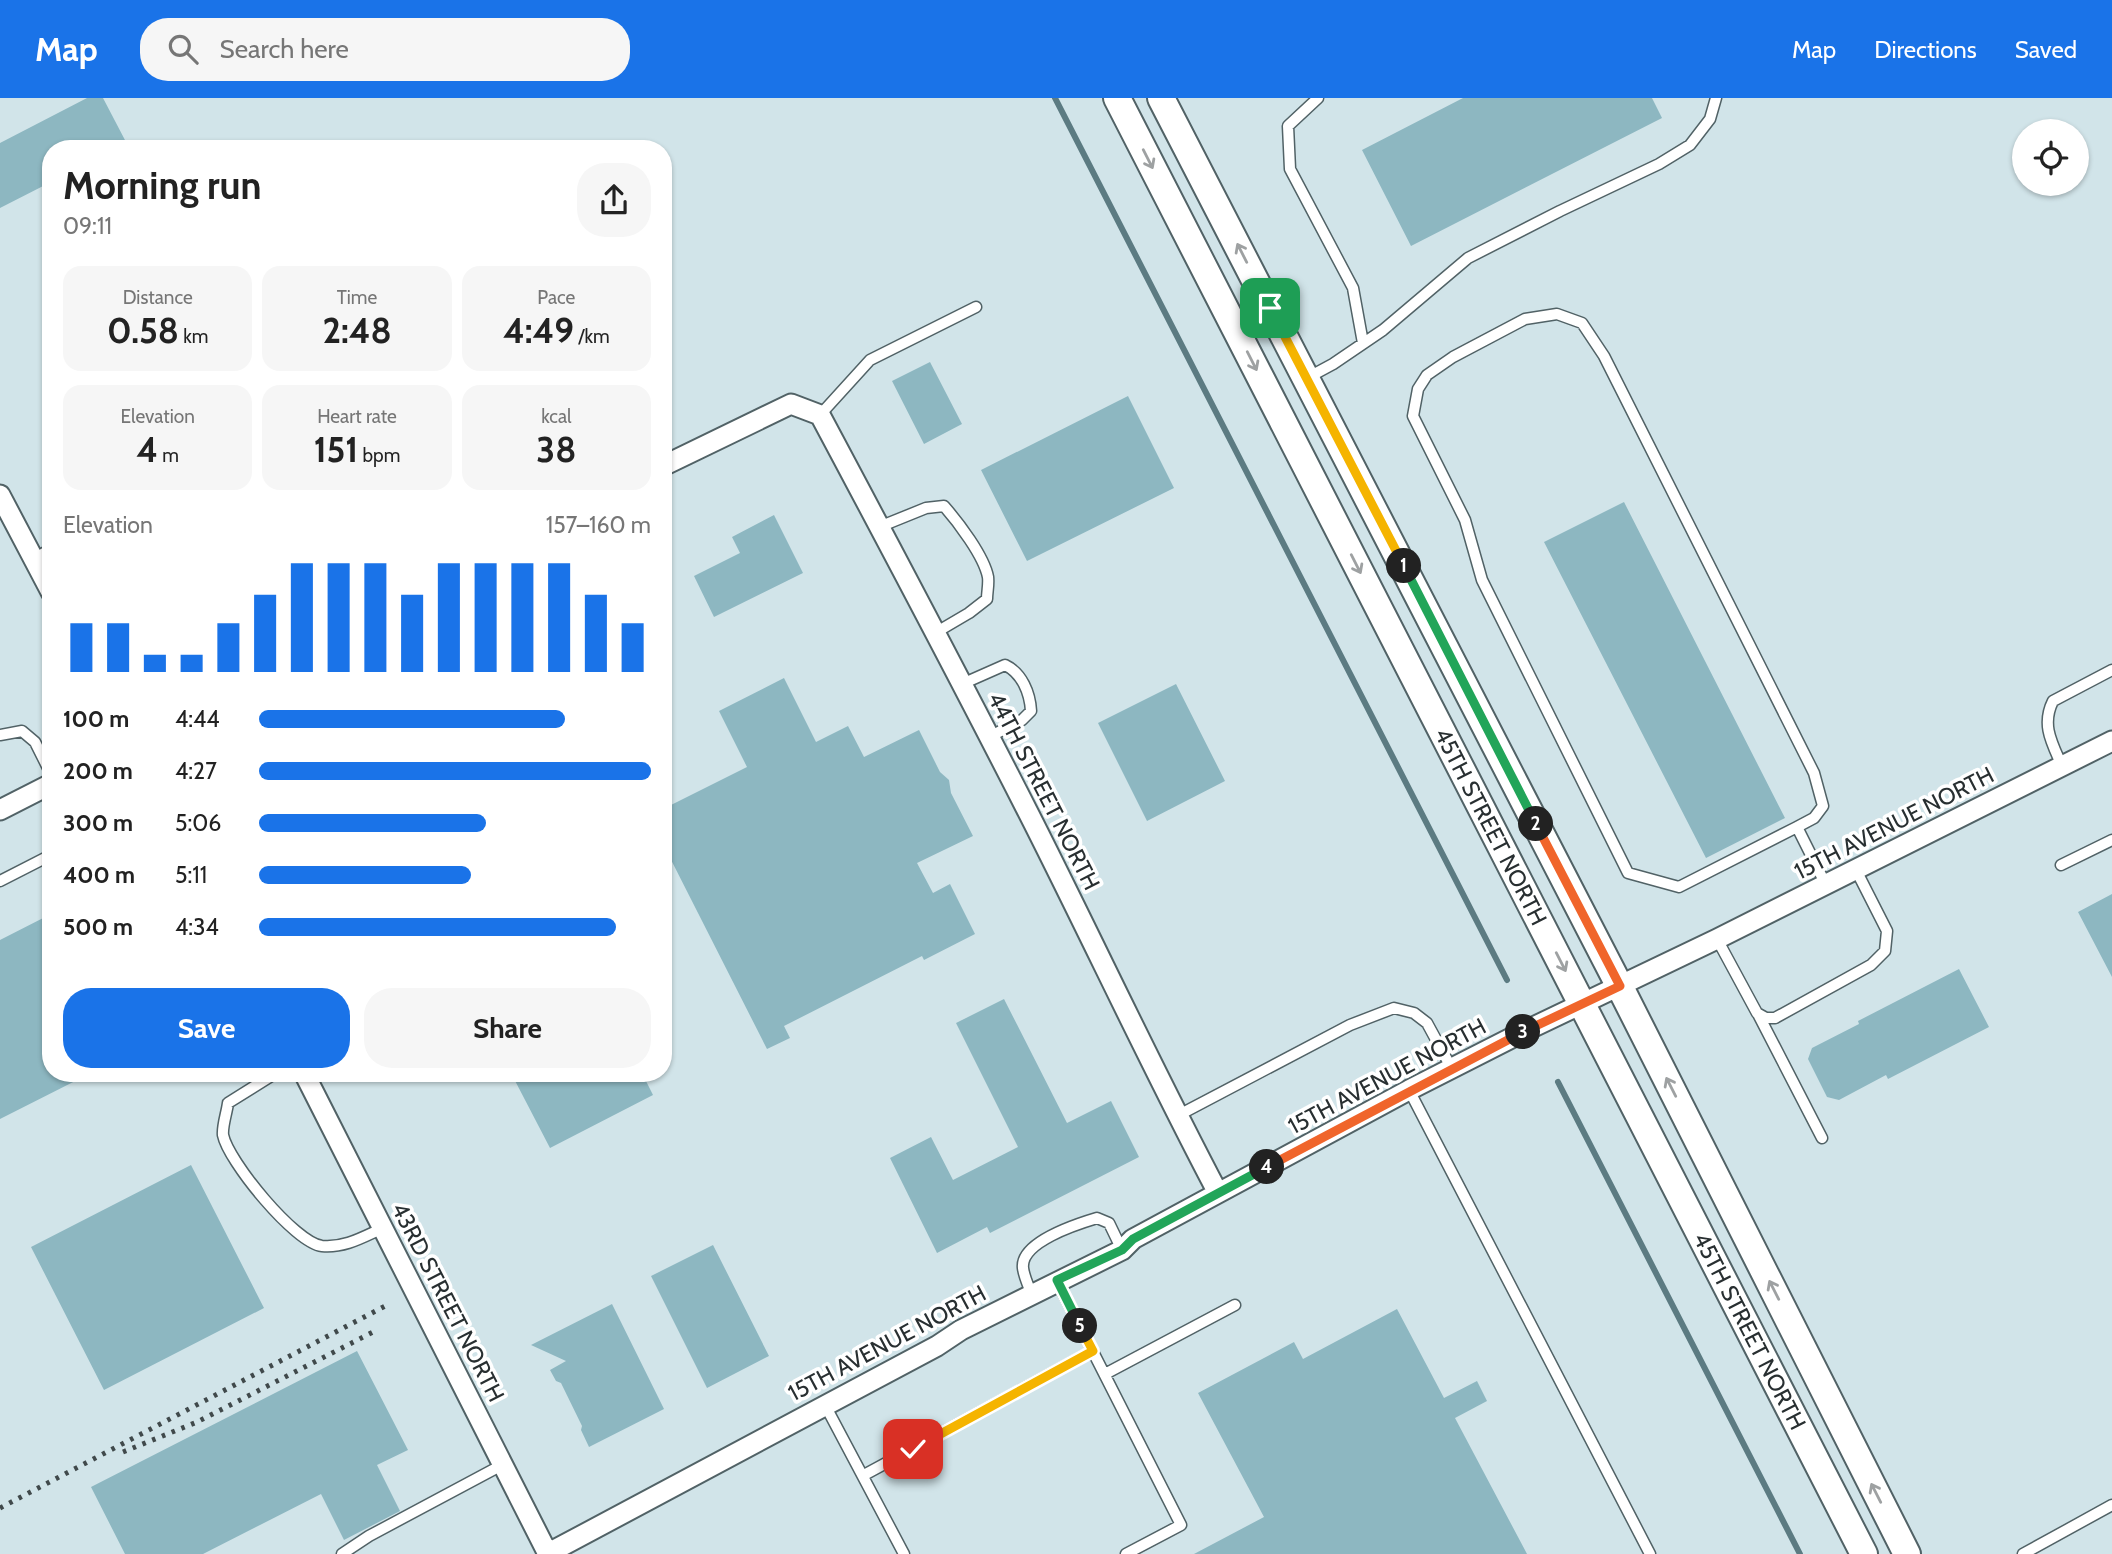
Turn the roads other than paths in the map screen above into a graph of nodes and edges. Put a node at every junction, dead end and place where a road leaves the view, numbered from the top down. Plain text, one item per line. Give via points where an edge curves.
1 (1117, 98) edge
2 (1161, 98) edge
3 (1318, 98) edge
4 (1716, 98) edge
5 (976, 307) dead end
6 (1363, 343) junction
7 (1307, 378) junction
8 (820, 415) junction
9 (672, 462) edge
10 (0, 495) edge
11 (879, 527) junction
12 (42, 554) edge
13 (33, 559) junction
14 (42, 576) edge
15 (934, 633) junction
16 (2112, 670) edge
17 (961, 685) junction
18 (0, 735) edge
19 (989, 737) junction
20 (2112, 740) edge
21 (42, 756) edge
22 (2062, 766) junction
23 (42, 789) edge
24 (0, 810) edge
25 (1797, 827) junction
26 (2112, 840) edge
27 (42, 860) edge
28 (2061, 865) dead end
29 (1856, 870) junction
30 (0, 881) edge
31 (1826, 885) junction
32 (1717, 939) junction
33 (1620, 986) junction
34 (1582, 1004) junction
35 (1757, 1013) junction
36 (1452, 1069) junction
37 (262, 1082) edge
38 (309, 1082) edge
39 (1409, 1090) junction
40 (1177, 1116) junction
41 (1822, 1138) dead end
42 (1218, 1194) junction
43 (383, 1227) junction
44 (1122, 1250) junction
45 (1057, 1280) junction
46 (1032, 1295) junction
47 (1235, 1305) dead end
48 (1093, 1351) junction
49 (1105, 1374) junction
50 (824, 1405) junction
51 (502, 1465) junction
52 (863, 1475) junction
53 (2112, 1504) edge
54 (342, 1554) edge
55 (548, 1554) edge
56 (904, 1554) edge
57 (1126, 1554) edge
58 (1650, 1554) edge
59 (1864, 1554) edge
60 (1907, 1554) edge
61 (2023, 1554) edge

1 -> 34 main road, 45TH STREET NORTH
7 -> 2 main road, 45TH STREET NORTH
3 - 6 lane via 1288,127 1290,169 1353,288
4 - 6 lane via 1710,119 1690,145 1468,258
5 - 8 lane via 870,360
6 - 7 lane
7 - 33 main road, 45TH STREET NORTH
8 - 9 street via 791,404
8 - 11 street, 44TH STREET NORTH
10 - 13 street
11 - 15 street, 44TH STREET NORTH
11 - 15 lane via 926,508 944,506 961,524 977,554 988,576 987,599
12 - 13 lane
13 - 14 street
15 - 17 street, 44TH STREET NORTH
16 - 22 lane via 2053,701 2046,721
17 - 19 street, 44TH STREET NORTH
17 - 19 lane via 1005,665 1016,670 1031,711
18 - 21 lane via 22,731
19 - 40 street, 44TH STREET NORTH
20 - 22 street, 15TH AVENUE NORTH
22 - 29 street, 15TH AVENUE NORTH
23 - 24 street
25 - 25 lane via 1679,887 1628,873 1482,580 1465,520 1413,416 1418,389 1427,375 1525,319 1557,314 1581,323 1604,356 1814,773 1823,806 1814,818
25 - 31 lane
26 - 28 lane
27 - 30 lane
29 - 31 street, 15TH AVENUE NORTH
29 - 35 lane via 1887,931 1885,951 1871,965 1775,1018
31 - 32 street, 15TH AVENUE NORTH
32 - 33 street, 15TH AVENUE NORTH
32 - 35 lane
33 - 34 street, 15TH AVENUE NORTH
60 -> 33 main road, 45TH STREET NORTH
34 - 36 street, 15TH AVENUE NORTH
34 - 59 main road, 45TH STREET NORTH
35 - 41 lane
36 - 39 street, 15TH AVENUE NORTH
36 - 40 lane via 1427,1024 1414,1013 1394,1008 1350,1025
37 - 43 lane via 228,1103 223,1134 245,1174 281,1219 319,1246 351,1244
38 - 43 street, 43RD STREET NORTH
39 - 42 street, 15TH AVENUE NORTH
39 - 58 lane
40 - 42 street, 44TH STREET NORTH
42 - 44 street, 15TH AVENUE NORTH via 1133,1239
43 - 51 street, 43RD STREET NORTH
44 - 45 street, 15TH AVENUE NORTH
44 - 46 lane via 1109,1223 1097,1218 1046,1239 1025,1257 1023,1267
45 - 46 street, 15TH AVENUE NORTH
45 - 48 lane
46 - 50 street, 15TH AVENUE NORTH
47 - 49 lane
48 - 49 lane
48 - 52 lane
49 - 57 lane via 1181,1525
50 - 52 lane
50 - 55 street, 15TH AVENUE NORTH
51 - 54 lane
51 - 55 street, 43RD STREET NORTH
52 - 56 lane
53 - 61 lane

